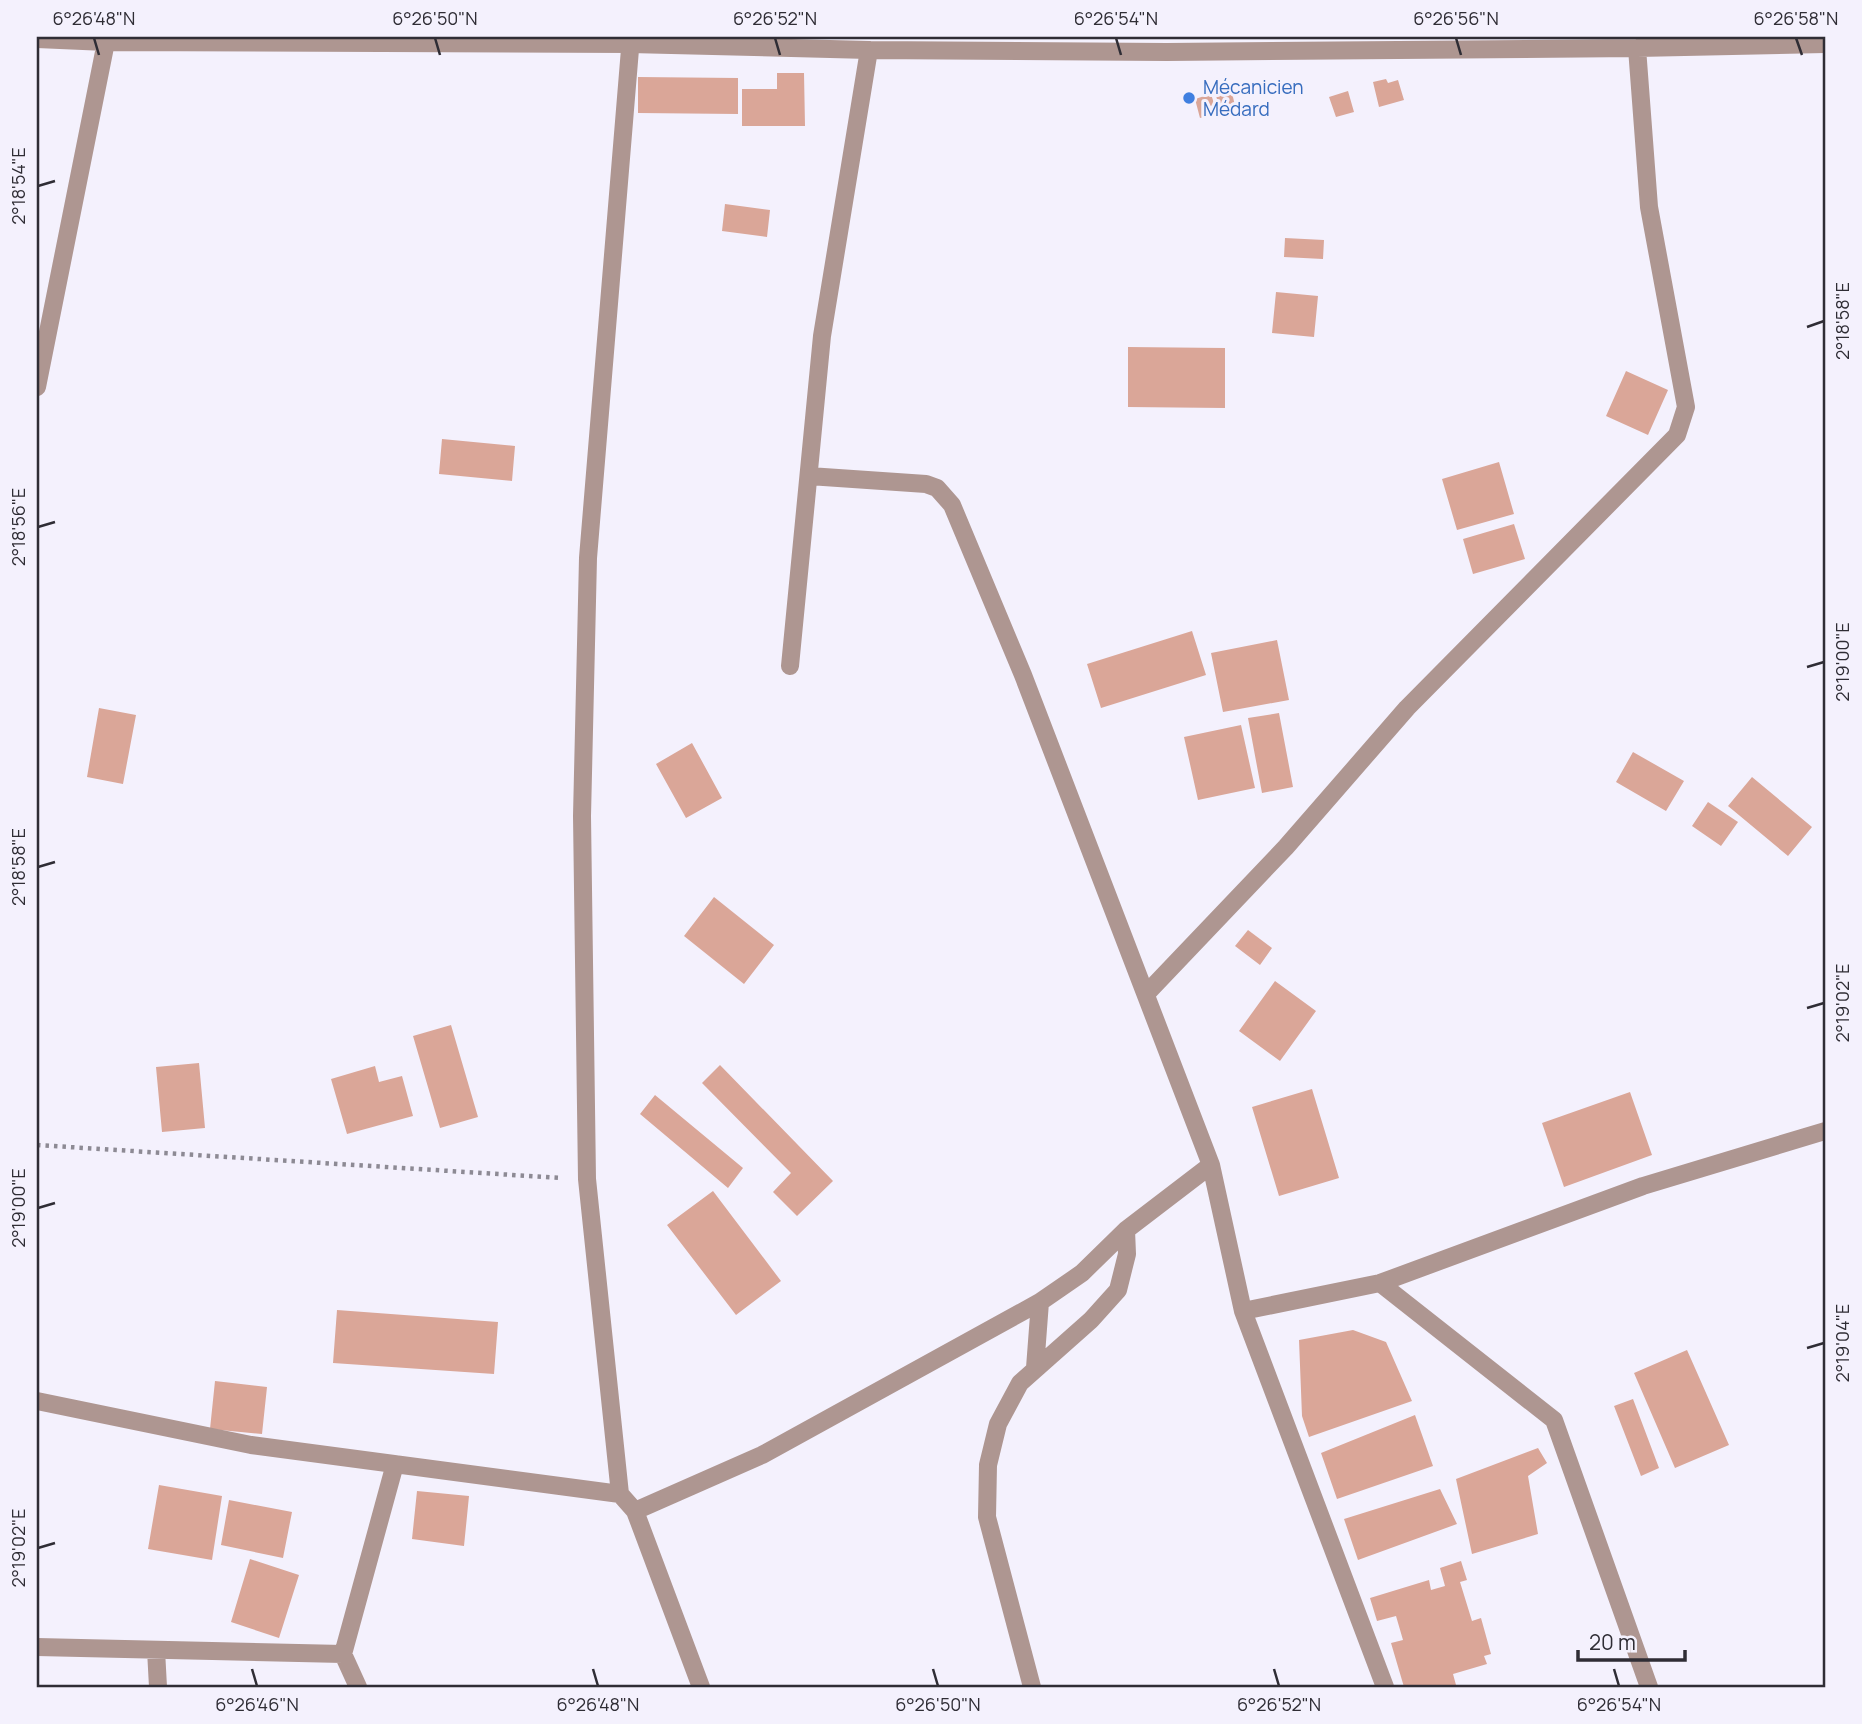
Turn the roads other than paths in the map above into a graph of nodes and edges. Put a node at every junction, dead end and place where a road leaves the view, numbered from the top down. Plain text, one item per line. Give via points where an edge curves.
1 (37, 39) edge
2 (179, 40) edge
3 (631, 41) edge
4 (106, 42) junction
5 (1512, 43) edge
6 (1135, 44) edge
7 (1825, 44) edge
8 (1637, 48) junction
9 (869, 50) junction
10 (37, 387) edge
11 (808, 476) junction
12 (790, 666) dead end
13 (1146, 994) junction
14 (1825, 1131) edge
15 (1211, 1165) junction
16 (1126, 1230) junction
17 (1380, 1283) junction
18 (1040, 1303) junction
19 (1243, 1311) junction
20 (1035, 1368) junction
21 (37, 1402) edge
22 (395, 1464) junction
23 (620, 1494) junction
24 (635, 1511) junction
25 (37, 1647) edge
26 (156, 1650) junction
27 (343, 1654) junction
28 (158, 1687) edge
29 (358, 1687) edge
30 (701, 1687) edge
31 (1032, 1687) edge
32 (1384, 1687) edge
33 (1649, 1687) edge

1 - 4 street
2 - 3 street
2 - 4 street
3 - 9 street
3 - 23 street via 588,558 582,816 587,1180
4 - 10 street
5 - 6 street
5 - 8 street
6 - 9 street
7 - 8 street
8 - 13 street via 1648,207 1686,407 1677,435 1407,708 1286,847
9 - 11 street via 822,336
11 - 12 street
11 - 13 street via 926,484 937,488 952,505
13 - 15 street
14 - 17 street via 1643,1186
15 - 16 street
15 - 19 street
16 - 18 street via 1082,1273
16 - 20 street via 1127,1254 1118,1290
17 - 19 street
17 - 33 street via 1554,1420
18 - 20 street
18 - 24 street via 762,1455
19 - 32 street
20 - 31 street via 1020,1383 998,1424 988,1465 987,1517
21 - 22 street via 251,1445
22 - 23 street
22 - 27 street
23 - 24 street
24 - 30 street
25 - 26 street
26 - 27 street
26 - 28 street
27 - 29 street

